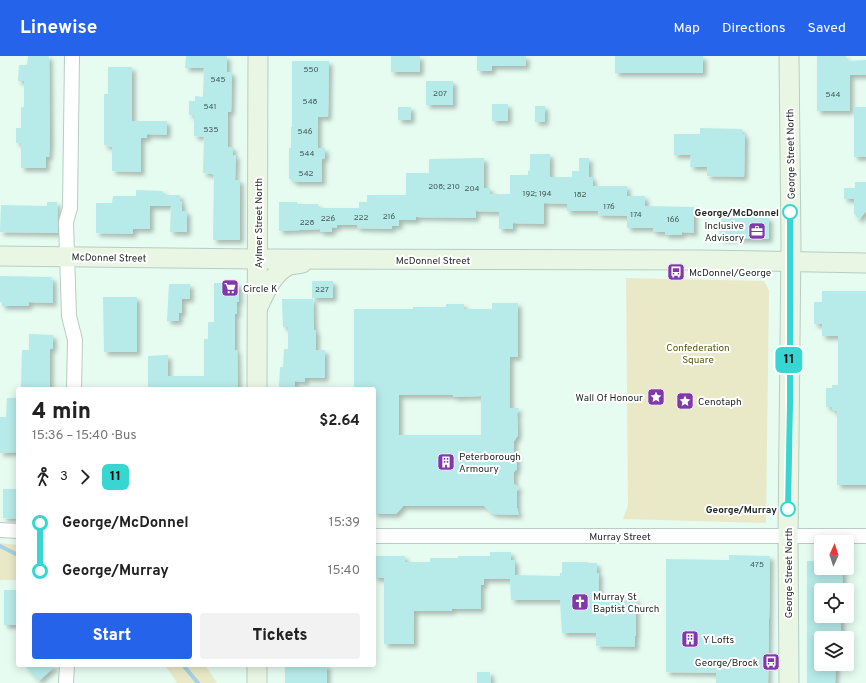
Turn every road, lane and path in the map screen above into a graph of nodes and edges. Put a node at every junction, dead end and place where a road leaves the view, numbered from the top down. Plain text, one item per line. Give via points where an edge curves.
1 (72, 56) edge
2 (258, 56) edge
3 (789, 56) edge
4 (0, 256) edge
5 (67, 256) junction
6 (258, 260) junction
7 (327, 260) junction
8 (790, 262) junction
9 (866, 263) edge
10 (257, 309) junction
11 (74, 387) edge
12 (257, 387) edge
13 (0, 530) edge
14 (16, 531) edge
15 (376, 536) edge
16 (788, 536) junction
17 (866, 536) edge
18 (66, 667) edge
19 (257, 667) edge
20 (66, 683) edge
21 (257, 683) edge
22 (789, 683) edge

1 - 5 street
2 - 6 street, Aylmer Street North
3 - 8 street, George Street North
4 - 5 street, McDonnel Street
5 - 6 street, McDonnel Street
5 - 11 street via 69,316 75,340
6 - 7 street, McDonnel Street
6 - 10 street, Aylmer Street North
7 - 8 street, McDonnel Street
7 - 10 street via 290,265 277,274
8 - 9 street, McDonnel Street
8 - 16 street, George Street North
10 - 12 street, Aylmer Street North
13 - 14 street
15 - 16 street, Murray Street
16 - 17 street, Murray Street
16 - 22 street, George Street North
18 - 20 street
19 - 21 street

